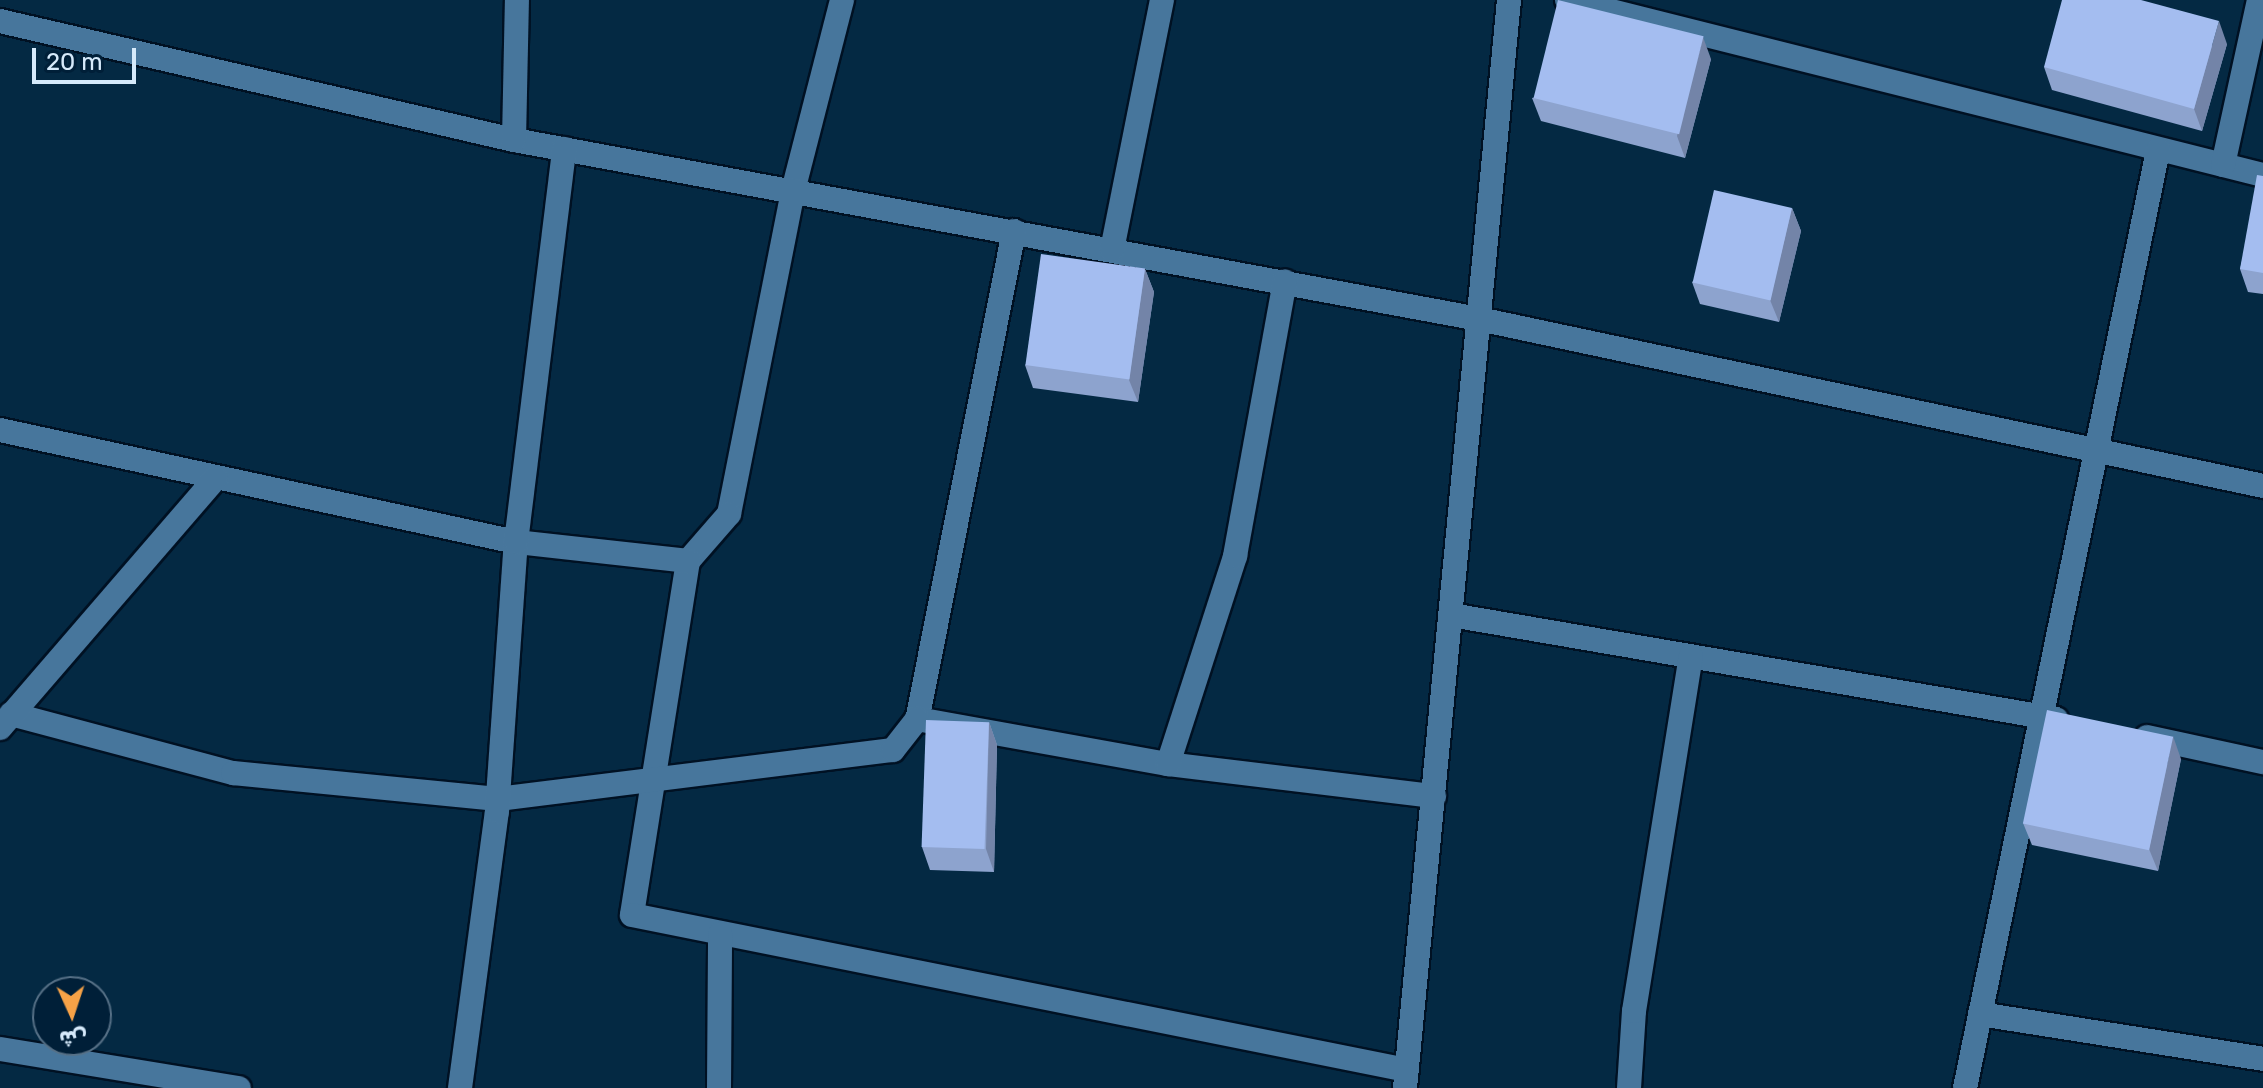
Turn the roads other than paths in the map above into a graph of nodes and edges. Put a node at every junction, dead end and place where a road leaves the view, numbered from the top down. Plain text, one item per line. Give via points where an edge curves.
1 (517, 0) edge
2 (842, 0) edge
3 (1162, 0) edge
4 (1509, 0) edge
5 (1567, 0) edge
6 (2259, 0) edge
7 (0, 21) edge
8 (514, 140) junction
9 (564, 149) junction
10 (2158, 150) junction
11 (2223, 165) junction
12 (2263, 175) edge
13 (793, 191) junction
14 (1014, 231) junction
15 (1112, 250) junction
16 (1285, 282) junction
17 (1479, 319) junction
18 (0, 430) edge
19 (2100, 455) junction
20 (216, 478) junction
21 (2263, 486) edge
22 (516, 542) junction
23 (688, 561) junction
24 (1451, 615) junction
25 (1691, 657) junction
26 (2041, 716) junction
27 (917, 719) junction
28 (6, 721) edge
29 (2088, 725) edge
30 (2117, 731) edge
31 (2263, 762) edge
32 (1168, 764) junction
33 (651, 778) junction
34 (1434, 796) junction
35 (498, 799) junction
36 (720, 934) junction
37 (1980, 1014) junction
38 (0, 1049) edge
39 (2263, 1059) edge
40 (1406, 1079) edge
41 (239, 1088) edge
42 (460, 1088) edge
43 (719, 1088) edge
44 (1629, 1088) edge
45 (1965, 1088) edge

1 - 8 street
2 - 13 street
3 - 15 street
4 - 17 street
5 - 10 street
6 - 11 street
7 - 8 street
8 - 9 street
9 - 13 street
9 - 22 street
10 - 11 street
10 - 19 street
11 - 12 street
13 - 14 street
13 - 23 street via 729,514
14 - 15 street
14 - 27 street
15 - 16 street
16 - 17 street
16 - 32 street via 1235,556
17 - 19 street
17 - 24 street
18 - 20 street
19 - 21 street
19 - 26 street
20 - 22 street
20 - 28 street
22 - 23 street
22 - 35 street
23 - 33 street
24 - 25 street
24 - 34 street
25 - 26 street
25 - 44 street via 1634,1011
26 - 29 street
26 - 37 street
27 - 32 street
27 - 33 street via 893,750
28 - 35 street via 233,773
30 - 31 street
32 - 34 street
33 - 35 street
33 - 36 street via 632,915
34 - 40 street
35 - 42 street
36 - 40 street
36 - 43 street
37 - 39 street
37 - 45 street
38 - 41 street

